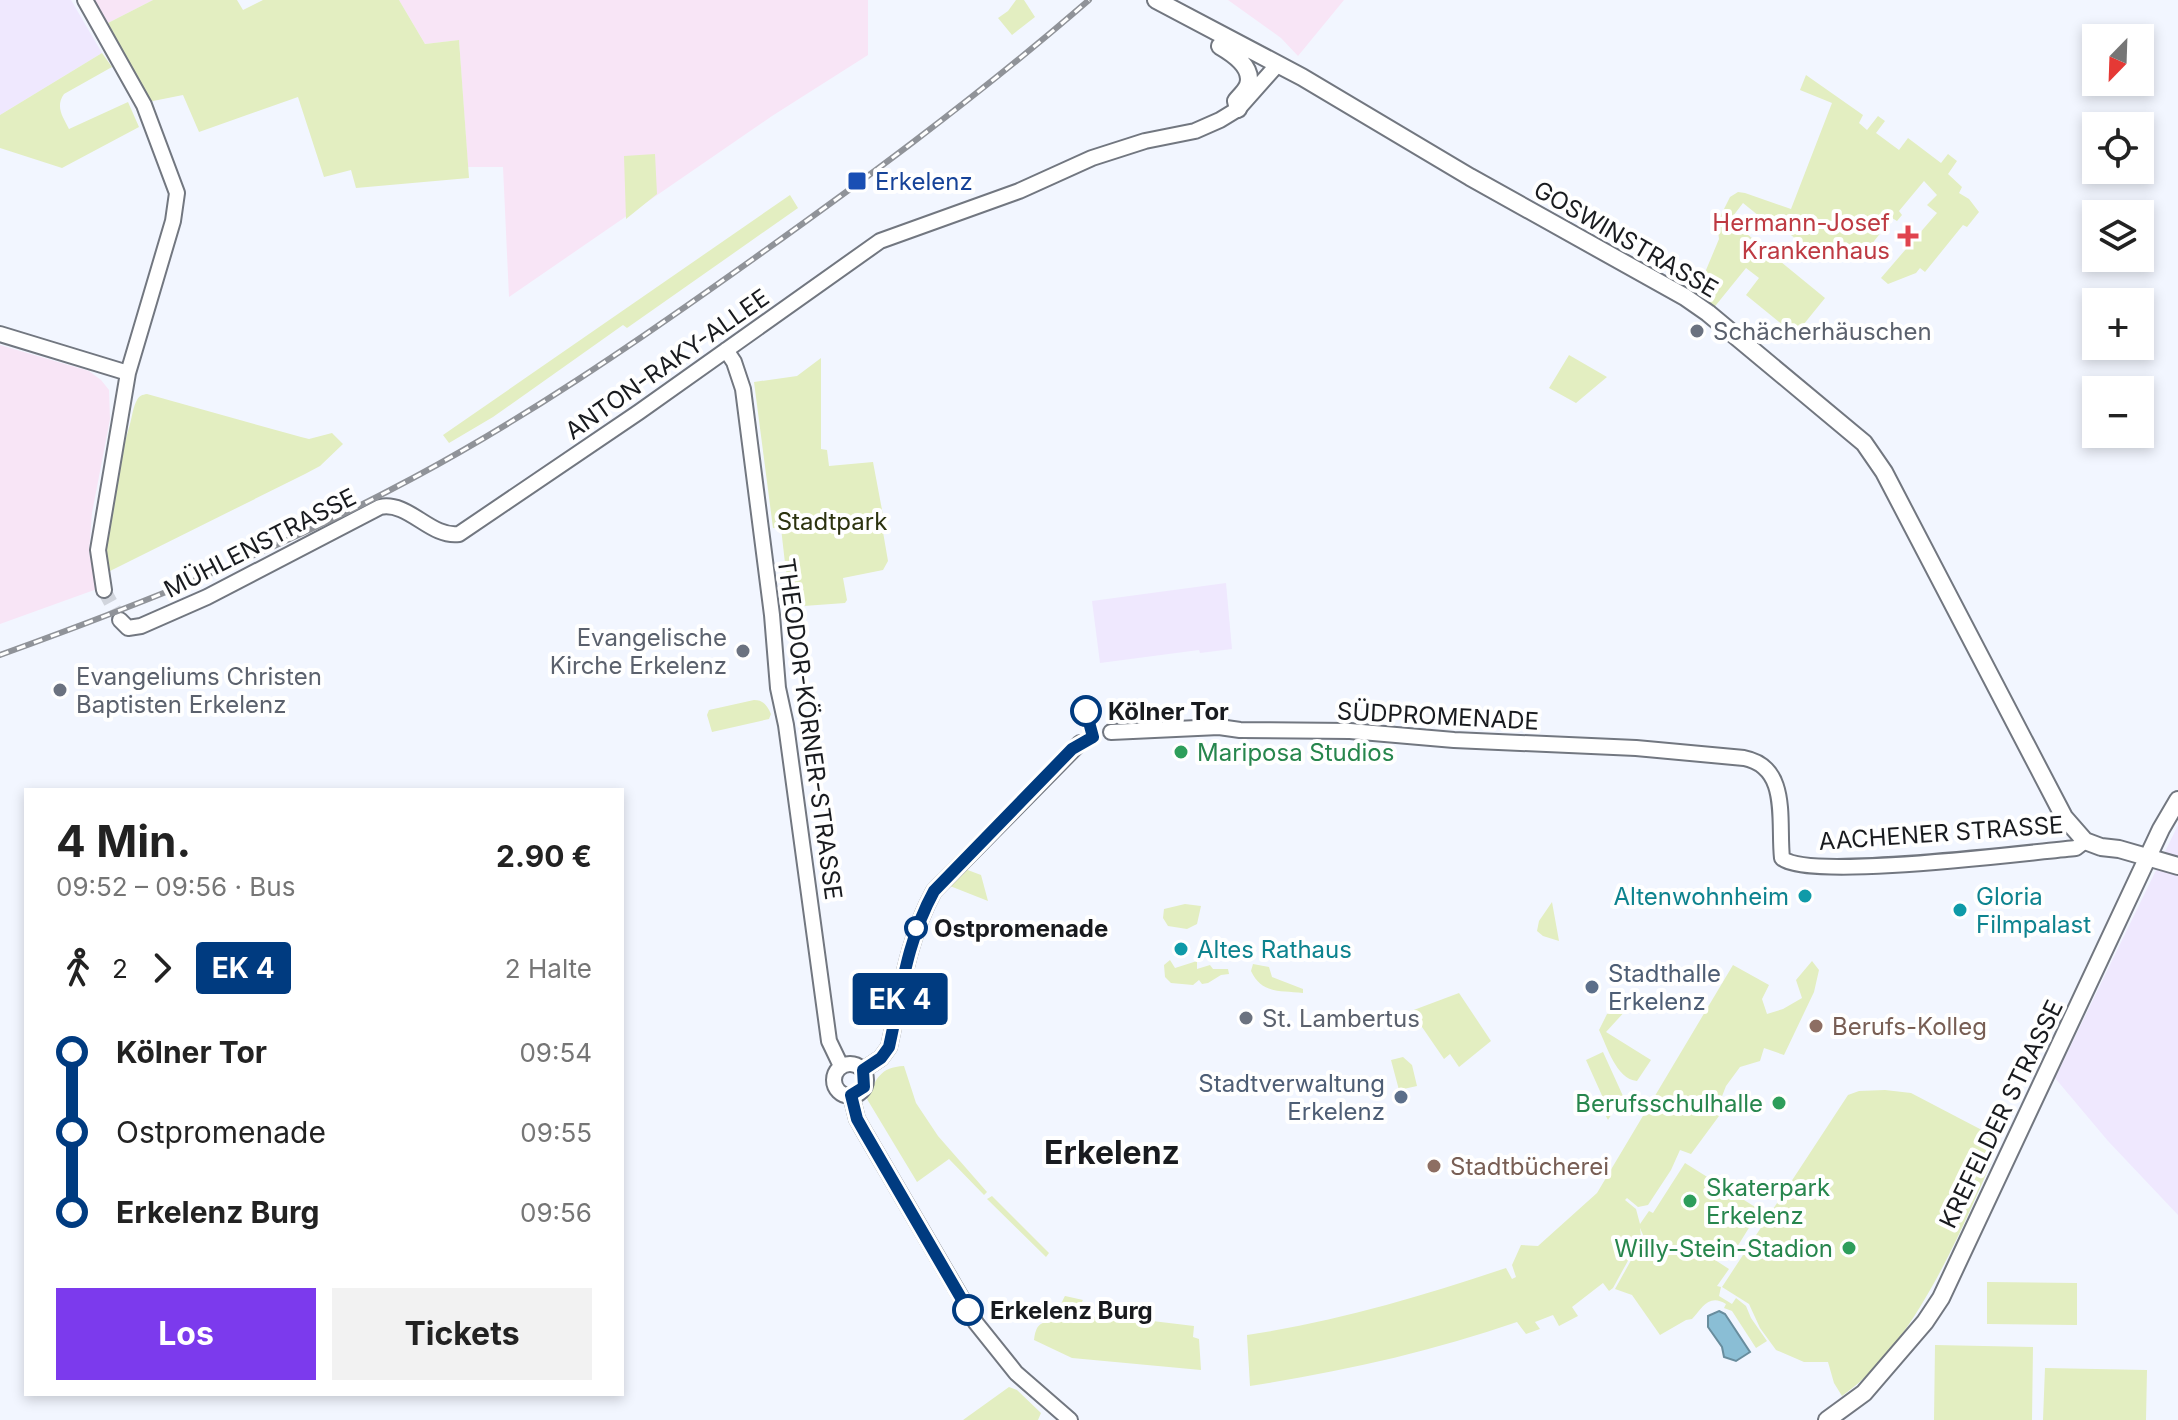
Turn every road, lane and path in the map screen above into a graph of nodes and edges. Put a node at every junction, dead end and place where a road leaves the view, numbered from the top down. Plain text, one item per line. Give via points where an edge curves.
1 (85, 0) edge
2 (1162, 4) edge
3 (1278, 64) junction
4 (1238, 109) junction
5 (0, 334) edge
6 (726, 350) junction
7 (128, 373) junction
8 (465, 530) joint
9 (104, 590) tunnel mouth
10 (120, 620) dead end
11 (1111, 732) dead end
12 (1080, 743) dead end
13 (2178, 800) edge
14 (2085, 841) junction
15 (2148, 857) junction
16 (1782, 858) joint
17 (2178, 866) edge
18 (841, 1066) junction
19 (863, 1070) junction
20 (851, 1095) junction
21 (1070, 1420) edge
22 (1827, 1420) edge

1 - 7 street via 144,105 177,193
2 - 3 main road, GOSWINSTRASSE
2 - 4 main road via 1172,17 1235,55 1245,68 1248,86 1236,101
3 - 4 street
3 - 14 main road, GOSWINSTRASSE via 1685,297 1864,443 2064,817
4 - 6 street, ANTON-RAKY-ALLEE via 1195,131 1145,141 1066,168 1019,191 880,241
5 - 7 street
6 - 8 street, ANTON-RAKY-ALLEE
6 - 18 street, THEODOR-KÖRNER-STRASSE via 743,389 778,688 828,1034
7 - 9 street via 98,550
8 - 10 street, MÜHLENSTRASSE via 452,535 395,507 380,507 141,626 128,628
11 - 16 street, SÜDPROMENADE via 1219,727 1350,731 1744,758 1771,772
12 - 19 street via 934,891 904,967 887,1052
13 - 15 main road, KREFELDER STRASSE
14 - 15 main road, AACHENER STRASSE
14 - 16 street, AACHENER STRASSE via 2076,848 1854,867 1795,864
15 - 17 main road, AACHENER STRASSE
15 - 22 main road, KREFELDER STRASSE via 1941,1298 1864,1393
18 - 19 street
18 - 20 street via 835,1085
19 - 20 street via 864,1087
20 - 21 street via 857,1119 970,1313 1016,1373

